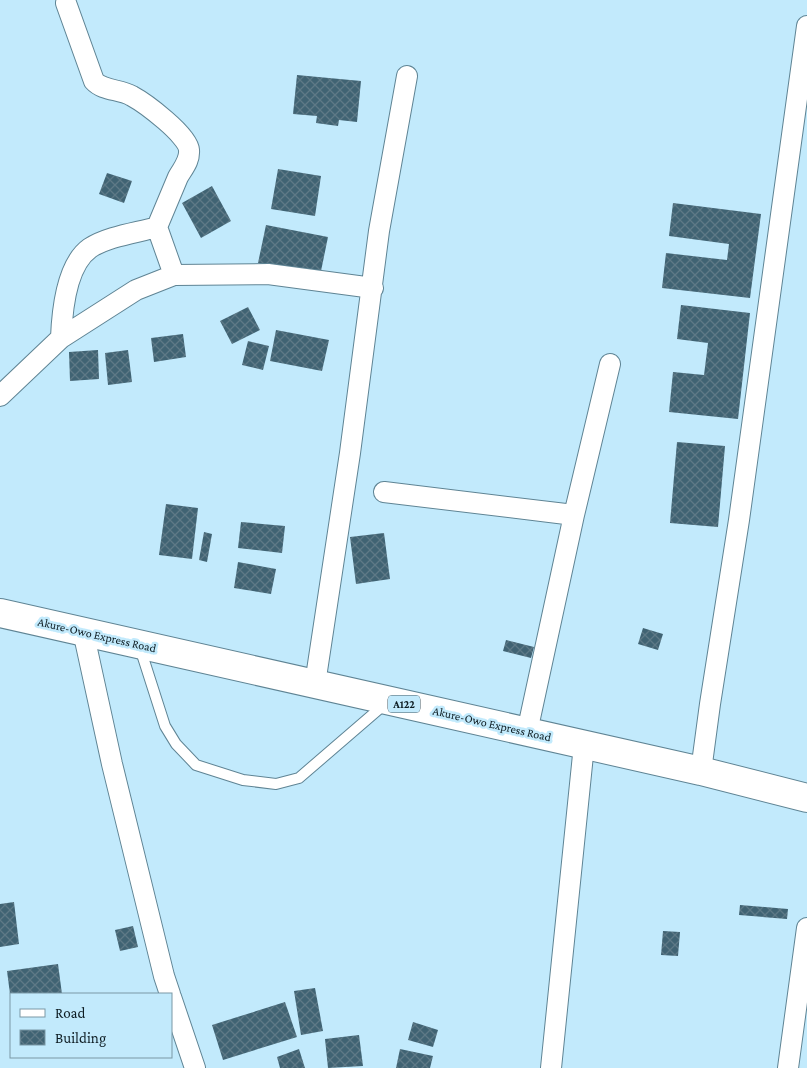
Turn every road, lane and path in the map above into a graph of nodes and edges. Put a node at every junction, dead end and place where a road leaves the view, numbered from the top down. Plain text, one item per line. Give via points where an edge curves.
1 (66, 3) dead end
2 (807, 26) edge
3 (407, 76) dead end
4 (157, 227) junction
5 (174, 275) junction
6 (373, 288) junction
7 (61, 338) junction
8 (610, 364) dead end
9 (0, 396) edge
10 (384, 492) dead end
11 (574, 516) junction
12 (0, 612) edge
13 (83, 632) junction
14 (138, 644) junction
15 (315, 684) junction
16 (388, 701) junction
17 (527, 732) junction
18 (584, 745) junction
19 (701, 771) junction
20 (807, 798) edge
21 (807, 928) edge
22 (170, 993) edge
23 (172, 999) edge
24 (195, 1068) edge
25 (551, 1068) edge
26 (788, 1068) edge

1 - 4 street via 94,81 103,87 130,94 146,104 184,138 189,148 188,160
2 - 19 street
3 - 6 street via 379,231
4 - 5 street
4 - 7 street via 114,238 90,248 81,258 69,283 62,310
5 - 6 street via 268,274
5 - 7 street via 136,290
6 - 15 street
7 - 9 street
8 - 11 street
10 - 11 street
11 - 17 street
12 - 13 highway, Akure-Owo Express Road / A122
13 - 14 highway, Akure-Owo Express Road / A122
13 - 22 street via 112,764
14 - 15 highway, Akure-Owo Express Road / A122
14 - 16 lane via 166,726 176,744 196,764 243,780 276,784 299,778
15 - 16 highway, Akure-Owo Express Road / A122
16 - 17 highway, Akure-Owo Express Road / A122
17 - 18 highway, Akure-Owo Express Road / A122
18 - 19 highway, Akure-Owo Express Road / A122
18 - 25 street
19 - 20 highway, Akure-Owo Express Road / A122
21 - 26 street
23 - 24 street

